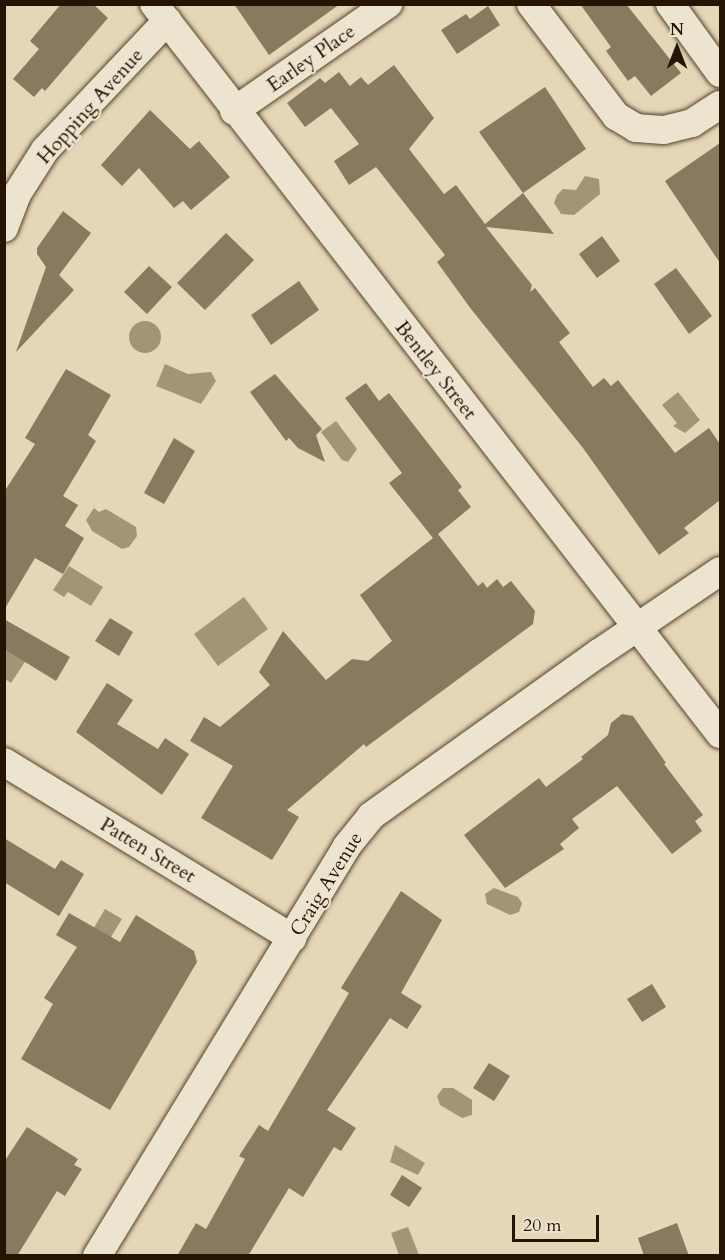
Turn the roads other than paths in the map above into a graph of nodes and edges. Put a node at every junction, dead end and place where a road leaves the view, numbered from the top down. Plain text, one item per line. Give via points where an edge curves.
1 (388, 4) edge
2 (531, 4) edge
3 (670, 4) edge
4 (160, 13) edge
5 (720, 73) edge
6 (720, 105) edge
7 (234, 111) junction
8 (4, 228) edge
9 (720, 572) edge
10 (637, 627) junction
11 (720, 734) edge
12 (4, 762) edge
13 (292, 938) junction
14 (97, 1256) edge

1 - 7 street, Earley Place
2 - 6 street via 616,116 636,128 664,130 692,123
3 - 5 street
4 - 7 street, Bentley Street
4 - 8 street, Hopping Avenue via 45,150 17,194
7 - 10 street, Bentley Street
9 - 10 street, Craig Avenue
10 - 11 street, Bentley Street
10 - 13 street, Craig Avenue via 371,816 347,846
12 - 13 street, Patten Street
13 - 14 street, Craig Avenue

